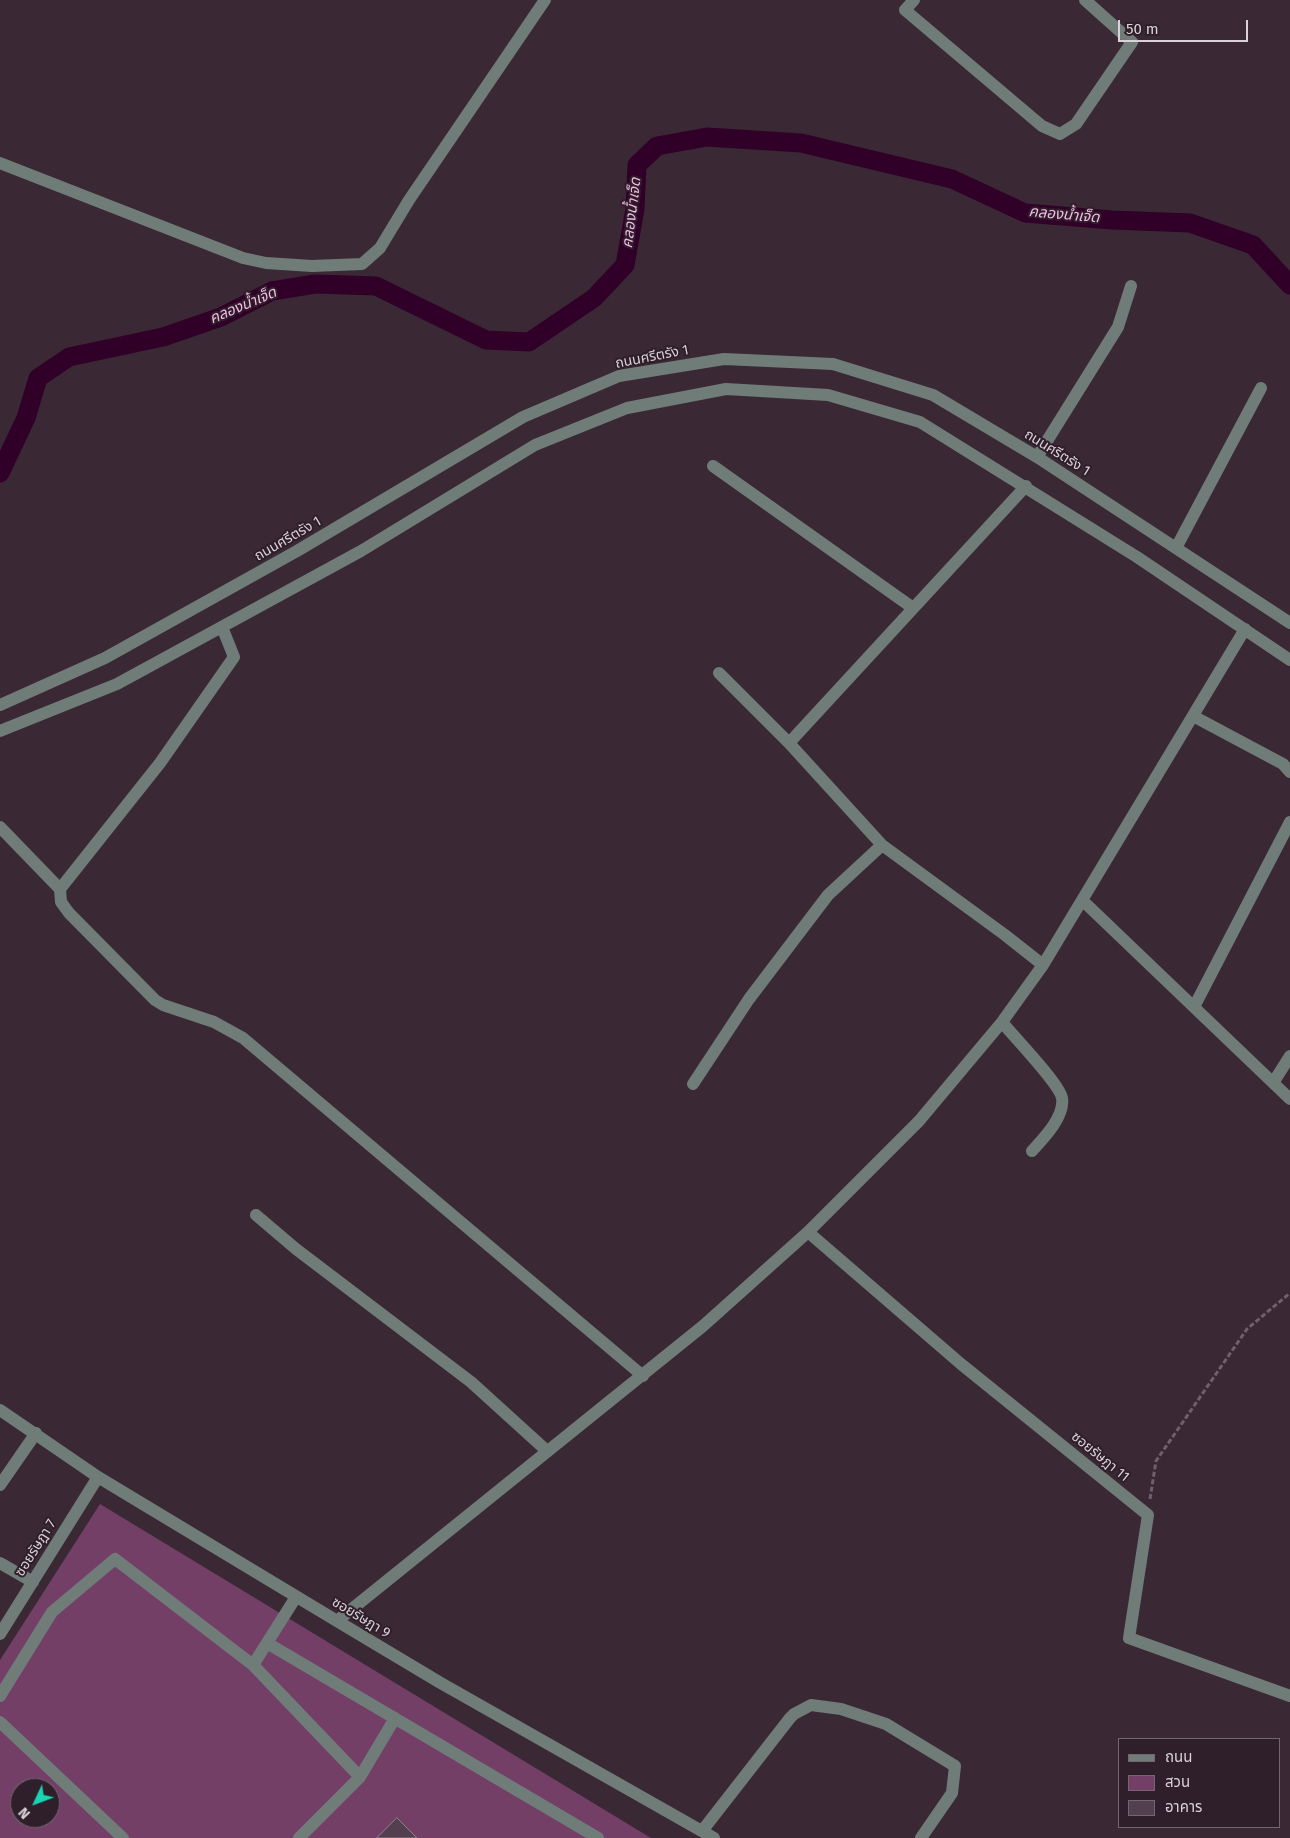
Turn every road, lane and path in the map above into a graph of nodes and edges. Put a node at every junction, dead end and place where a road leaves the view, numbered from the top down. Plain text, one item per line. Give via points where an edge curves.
1 (545, 0) edge
2 (914, 0) edge
3 (1085, 0) edge
4 (0, 163) edge
5 (1131, 286) dead end
6 (1261, 388) dead end
7 (1037, 457) junction
8 (713, 466) dead end
9 (1026, 486) junction
10 (1176, 548) junction
11 (913, 608) junction
12 (1290, 623) edge
13 (222, 627) junction
14 (1245, 629) junction
15 (1290, 660) edge
16 (720, 673) dead end
17 (0, 705) edge
18 (1193, 716) junction
19 (0, 731) edge
20 (789, 743) junction
21 (1290, 772) edge
22 (1290, 822) edge
23 (0, 827) edge
24 (882, 845) junction
25 (60, 889) junction
26 (1082, 900) junction
27 (1043, 965) junction
28 (1194, 1007) junction
29 (1002, 1022) junction
30 (1290, 1056) edge
31 (1274, 1083) junction
32 (693, 1084) dead end
33 (1290, 1099) edge
34 (1032, 1151) dead end
35 (256, 1215) dead end
36 (808, 1232) junction
37 (1290, 1294) edge
38 (643, 1376) junction
39 (0, 1410) edge
40 (36, 1433) junction
41 (547, 1451) junction
42 (98, 1477) junction
43 (0, 1484) edge
44 (1148, 1515) junction
45 (0, 1563) edge
46 (33, 1582) junction
47 (296, 1597) junction
48 (337, 1621) junction
49 (0, 1634) edge
50 (267, 1643) junction
51 (253, 1665) junction
52 (0, 1696) edge
53 (1290, 1696) edge
54 (395, 1718) junction
55 (0, 1722) edge
56 (360, 1776) junction
57 (702, 1831) junction
58 (123, 1838) edge
59 (299, 1838) edge
60 (598, 1838) edge
61 (714, 1838) edge
62 (921, 1838) edge

1 - 4 street via 380,248 362,264 312,266 242,258
2 - 3 street via 905,10 1042,126 1060,134 1076,124 1132,42
5 - 7 street via 1118,327
6 - 10 street
7 - 10 street, ถนนศรีตรัง 1
7 - 17 street, ถนนศรีตรัง 1 via 933,395 833,364 724,359 619,376 523,417 297,551 105,658
8 - 11 street
9 - 11 street
9 - 13 street via 920,422 828,395 726,389 627,408 536,445 361,551
9 - 14 street
10 - 12 street, ถนนศรีตรัง 1
11 - 20 street
13 - 19 street via 117,684
13 - 25 street via 234,657 160,763
14 - 15 street
14 - 18 street
16 - 20 street
18 - 21 street via 1283,764
18 - 26 street
20 - 24 street
22 - 28 street
23 - 25 street
24 - 27 street
24 - 32 street via 828,895 748,999
25 - 38 street via 61,902 69,913 155,1000 214,1022 243,1038
26 - 27 street
26 - 28 street
27 - 29 street
28 - 31 street
29 - 34 street via 1054,1083 1062,1098 1059,1115 1051,1130
29 - 36 street via 919,1121
30 - 31 street
31 - 33 street
35 - 41 street via 470,1382
36 - 38 street
36 - 44 street, ซอยรัษฎา 11 via 961,1364
37 - 44 path via 1248,1329 1156,1461
38 - 41 street
39 - 40 street, ซอยรัษฎา 9
40 - 42 street, ซอยรัษฎา 9
40 - 43 street
41 - 48 street
42 - 46 street, ซอยรัษฎา 7
42 - 47 street, ซอยรัษฎา 9
44 - 53 street via 1129,1638
45 - 46 street
46 - 49 street, ซอยรัษฎา 7
47 - 48 street, ซอยรัษฎา 9
47 - 50 street
48 - 57 street, ซอยรัษฎา 9
50 - 51 street
50 - 54 street
51 - 52 street via 115,1559 52,1612
51 - 56 street
54 - 56 street
54 - 60 street
55 - 58 street
56 - 59 street
57 - 61 street, ซอยรัษฎา 9
57 - 62 street via 790,1718 811,1705 841,1709 886,1724 954,1766 952,1793

